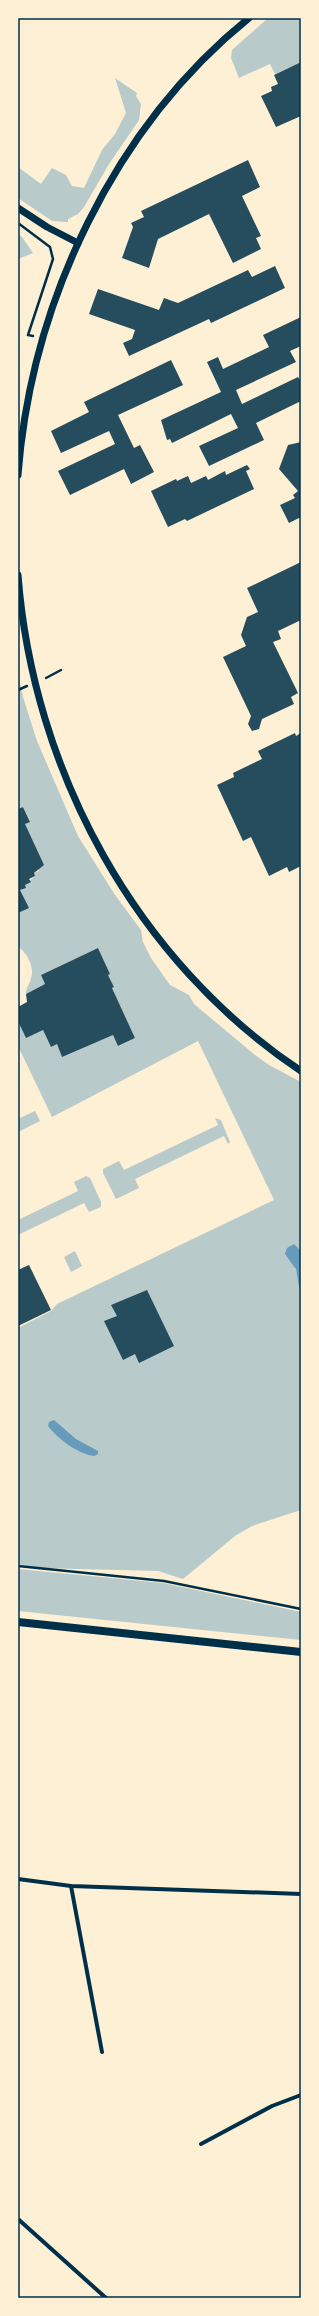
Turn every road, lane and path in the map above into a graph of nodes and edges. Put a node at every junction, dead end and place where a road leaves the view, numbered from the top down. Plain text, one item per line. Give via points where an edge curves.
1 (249, 18) edge
2 (18, 208) edge
3 (18, 223) edge
4 (78, 243) junction
5 (32, 335) dead end
6 (18, 475) edge
7 (18, 575) edge
8 (301, 1071) edge
9 (18, 1566) edge
10 (301, 1609) edge
11 (18, 1622) edge
12 (301, 1652) edge
13 (18, 1879) edge
14 (71, 1886) junction
15 (301, 1894) edge
16 (102, 2052) dead end
17 (301, 2095) edge
18 (200, 2144) dead end
19 (18, 2219) edge
20 (106, 2298) edge

1 - 4 street via 215,45 162,103 122,163
2 - 4 street
3 - 5 path via 50,247 53,259 28,335
4 - 6 street via 38,351 24,420
7 - 8 street via 23,625 32,670 52,742 86,824 110,868 170,954 254,1036
9 - 10 path via 164,1580
11 - 12 main road
13 - 14 street
14 - 15 street
14 - 16 street
17 - 18 street via 272,2106
19 - 20 street

